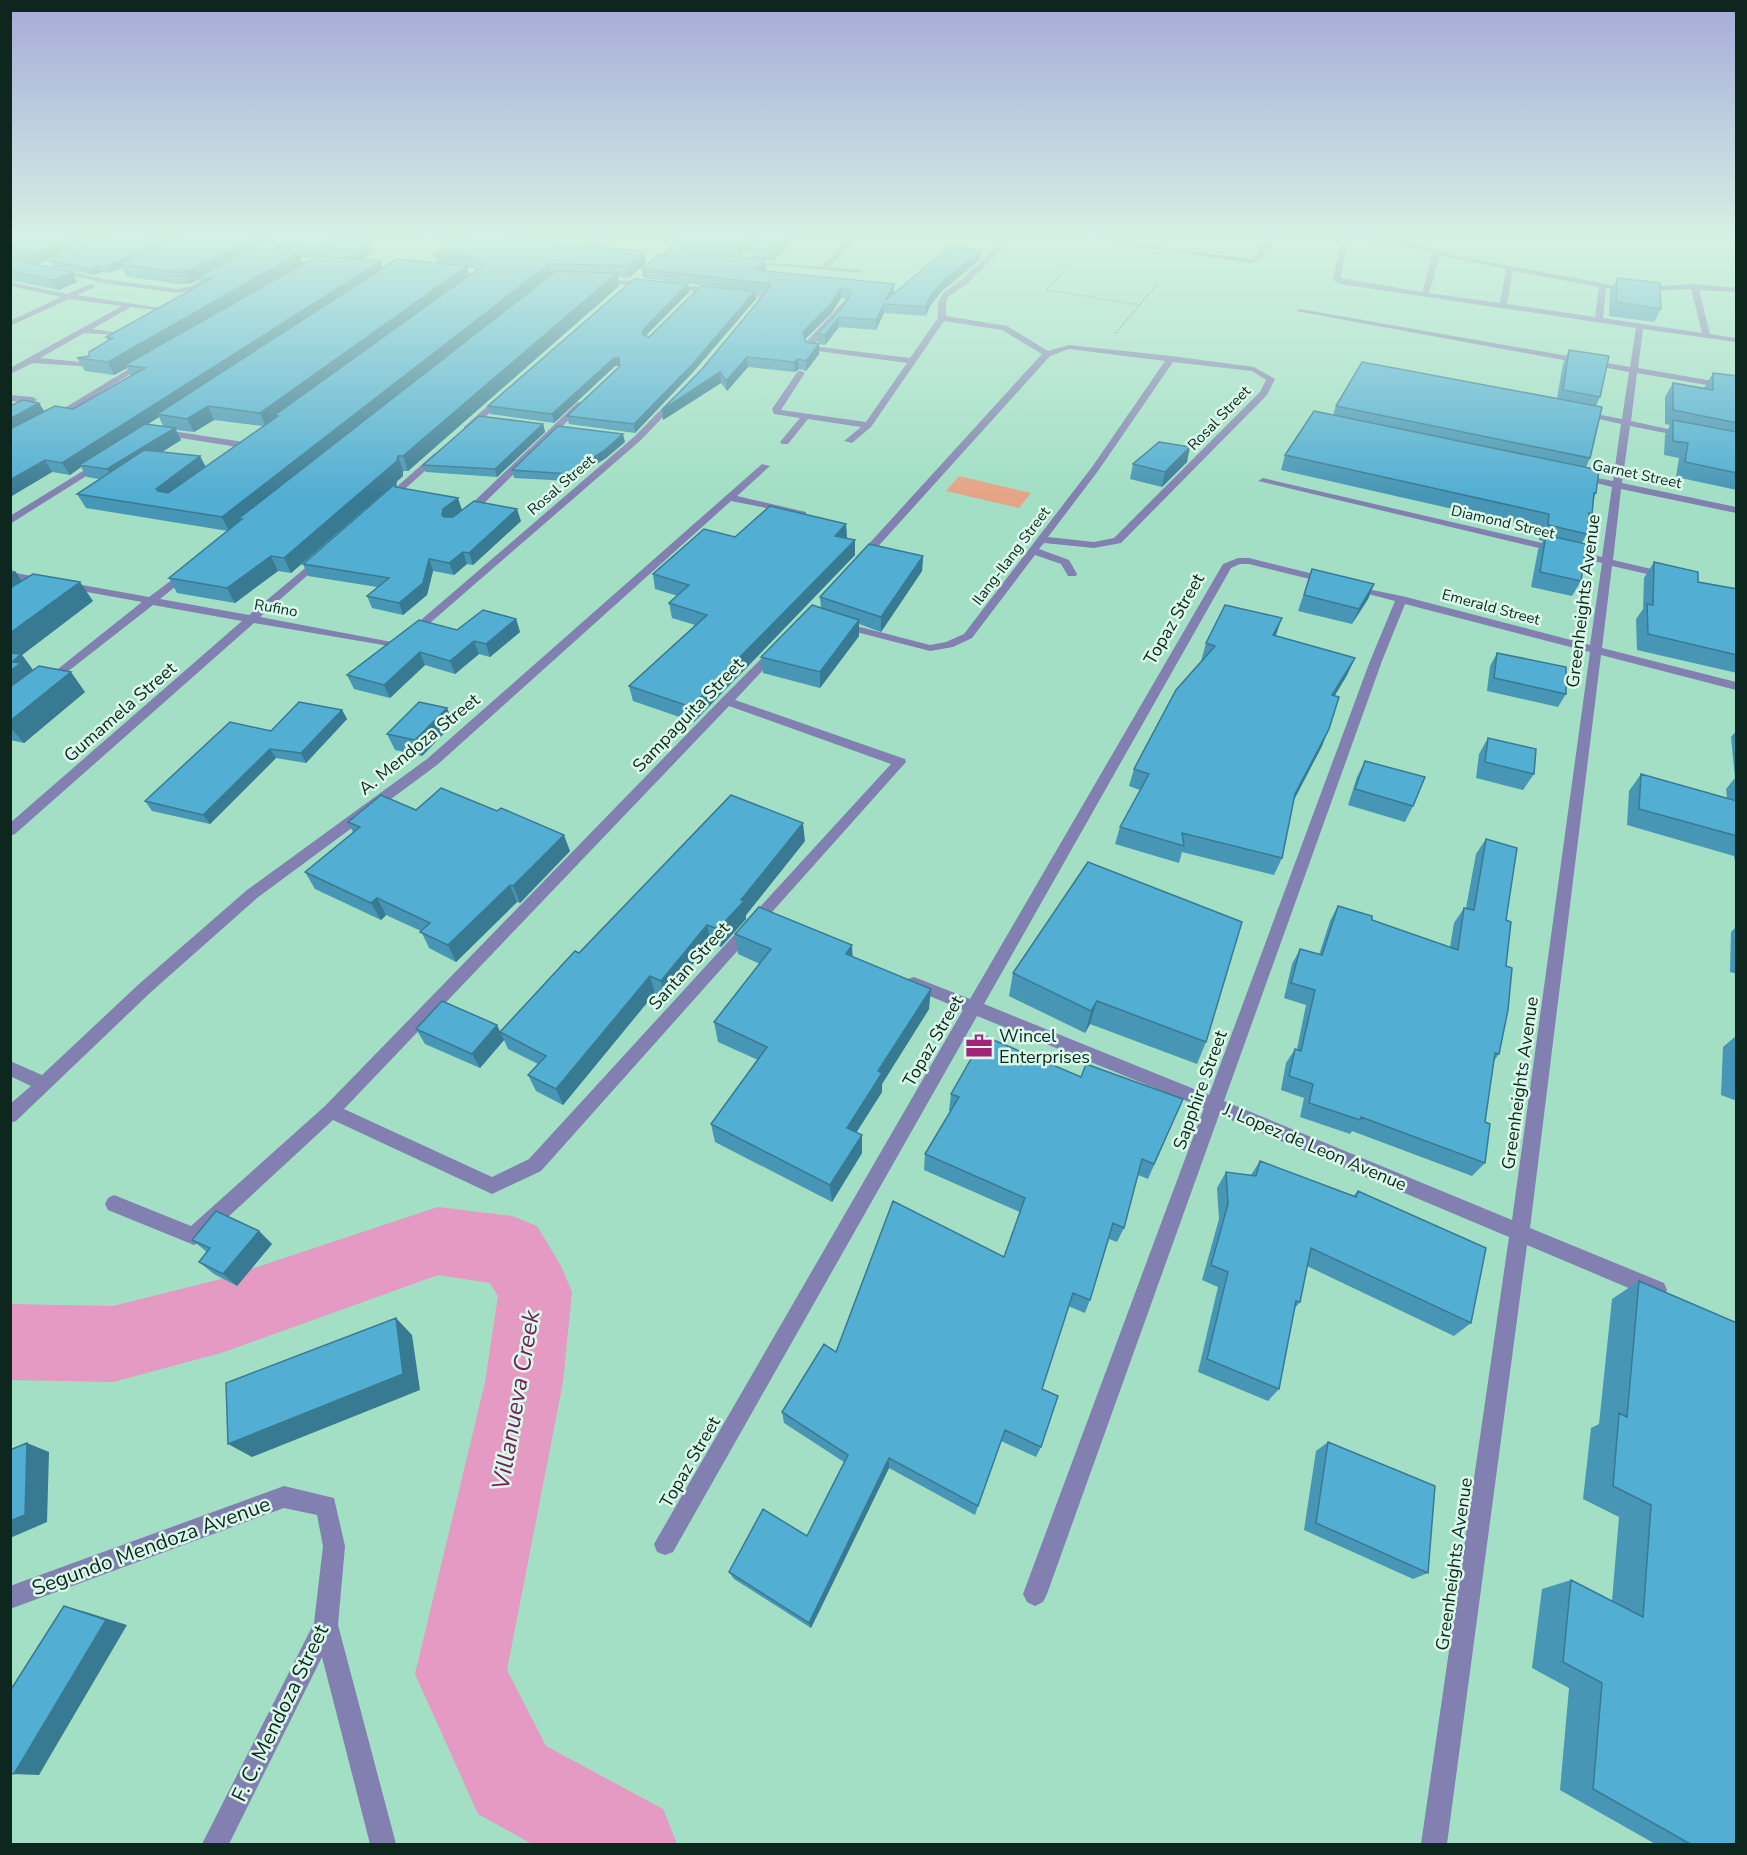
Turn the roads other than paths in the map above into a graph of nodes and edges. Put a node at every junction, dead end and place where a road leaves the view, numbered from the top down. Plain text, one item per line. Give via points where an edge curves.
1 (99, 323) edge
2 (830, 323) edge
3 (939, 323) edge
4 (970, 323) edge
5 (1365, 323) edge
6 (1624, 323) edge
7 (1703, 323) edge
8 (1641, 325) junction
9 (84, 331) junction
10 (116, 333) edge
11 (1706, 335) junction
12 (1737, 339) edge
13 (1047, 354) junction
14 (1171, 358) junction
15 (32, 360) junction
16 (150, 360) edge
17 (910, 361) junction
18 (91, 365) edge
19 (1634, 370) junction
20 (10, 372) edge
21 (801, 373) edge
22 (1737, 388) edge
23 (683, 392) edge
24 (507, 393) edge
25 (10, 398) edge
26 (586, 399) edge
27 (33, 400) edge
28 (1566, 411) edge
29 (805, 417) junction
30 (479, 418) junction
31 (490, 419) edge
32 (1626, 423) junction
33 (41, 424) edge
34 (160, 424) edge
35 (868, 425) junction
36 (544, 427) edge
37 (560, 429) junction
38 (462, 433) edge
39 (1694, 435) edge
40 (258, 439) edge
41 (849, 441) dead end
42 (785, 442) dead end
43 (250, 446) junction
44 (444, 449) edge
45 (241, 452) edge
46 (109, 458) edge
47 (765, 466) dead end
48 (1569, 475) edge
49 (1263, 481) dead end
50 (1617, 485) junction
51 (731, 498) junction
52 (1737, 510) edge
53 (375, 511) edge
54 (802, 514) edge
55 (460, 520) edge
56 (10, 521) edge
57 (1042, 540) junction
58 (331, 549) edge
59 (1034, 551) junction
60 (1238, 561) joint
61 (1607, 561) junction
62 (196, 565) edge
63 (849, 571) edge
64 (1072, 574) dead end
65 (10, 575) edge
66 (1679, 578) edge
67 (51, 582) junction
68 (34, 594) edge
69 (1402, 599) junction
70 (149, 602) junction
71 (253, 619) junction
72 (834, 622) edge
73 (785, 640) edge
74 (397, 646) junction
75 (1597, 651) junction
76 (380, 657) edge
77 (1737, 686) edge
78 (38, 691) edge
79 (726, 701) junction
80 (10, 831) edge
81 (759, 918) junction
82 (781, 927) edge
83 (902, 978) edge
84 (974, 1008) junction
85 (10, 1068) edge
86 (44, 1084) junction
87 (1215, 1105) junction
88 (331, 1111) junction
89 (10, 1116) edge
90 (114, 1204) dead end
91 (1520, 1234) junction
92 (1673, 1297) edge
93 (326, 1506) joint
94 (665, 1544) dead end
95 (1035, 1594) dead end
96 (10, 1598) edge
97 (326, 1625) junction
98 (215, 1845) edge
99 (383, 1845) edge
100 (1434, 1845) edge

1 - 9 street
2 - 17 street via 808,345 810,348
3 - 17 street
4 - 13 street via 1004,328
5 - 19 street
6 - 8 street
7 - 11 street
8 - 11 street
8 - 19 street, Greenheights Avenue
9 - 10 street
9 - 15 street
11 - 12 street
13 - 14 street, Rosal Street via 1069,347
13 - 63 street
14 - 57 street, Ilang-Ilang Street
14 - 57 street, Rosal Street via 1254,369 1271,379 1264,393 1117,540 1094,545
15 - 18 street
15 - 20 street
16 - 33 street
17 - 35 street
19 - 22 street
19 - 32 street, Greenheights Avenue
21 - 29 street via 776,409
23 - 74 street, Rosal Street
24 - 30 street
25 - 27 street
26 - 37 street
28 - 32 street
29 - 35 street
29 - 42 street
30 - 31 street
30 - 38 street
32 - 39 street
32 - 50 street, Greenheights Avenue
34 - 43 street via 150,430
35 - 41 street
36 - 37 street
37 - 55 street
40 - 43 street
43 - 45 street
44 - 53 street
46 - 56 street
47 - 51 street, A. Mendoza Street
48 - 50 street, Garnet Street
49 - 61 street, Diamond Street
50 - 52 street, Garnet Street
50 - 61 street, Greenheights Avenue
51 - 54 street
51 - 86 street, A. Mendoza Street via 432,762 252,894
57 - 59 street, Ilang-Ilang Street
58 - 71 street
59 - 64 street via 1065,562
59 - 72 street, Ilang-Ilang Street via 968,636 949,645 930,648
60 - 69 street, Emerald Street
60 - 84 street, Topaz Street via 1227,566
61 - 66 street, Diamond Street
61 - 75 street, Greenheights Avenue
62 - 70 street
65 - 67 street, Rufino
67 - 68 street
67 - 70 street, Rufino
69 - 75 street, Emerald Street
69 - 87 street, Sapphire Street via 1376,660
70 - 71 street, Rufino
70 - 78 street
71 - 74 street, Rufino
71 - 80 street, Gumamela Street
73 - 79 street, Sampaguita Street
74 - 76 street, Rosal Street
75 - 77 street, Emerald Street
75 - 91 street, Greenheights Avenue
79 - 81 street, Santan Street via 900,762
79 - 88 street, Sampaguita Street
81 - 82 street
81 - 88 street, Santan Street via 535,1165 492,1186
83 - 84 street, J. Lopez de Leon Avenue
84 - 87 street, J. Lopez de Leon Avenue
84 - 94 street, Topaz Street
85 - 86 street
86 - 89 street, A. Mendoza Street
87 - 91 street, J. Lopez de Leon Avenue
87 - 95 street, Sapphire Street
88 - 90 street, Sampaguita Street via 194,1236
91 - 92 street, J. Lopez de Leon Avenue
91 - 100 street, Greenheights Avenue
93 - 96 street, Segundo Mendoza Avenue via 284,1497
93 - 97 street, F. C. Mendoza Street via 334,1546
97 - 98 street, F. C. Mendoza Street
97 - 99 street

